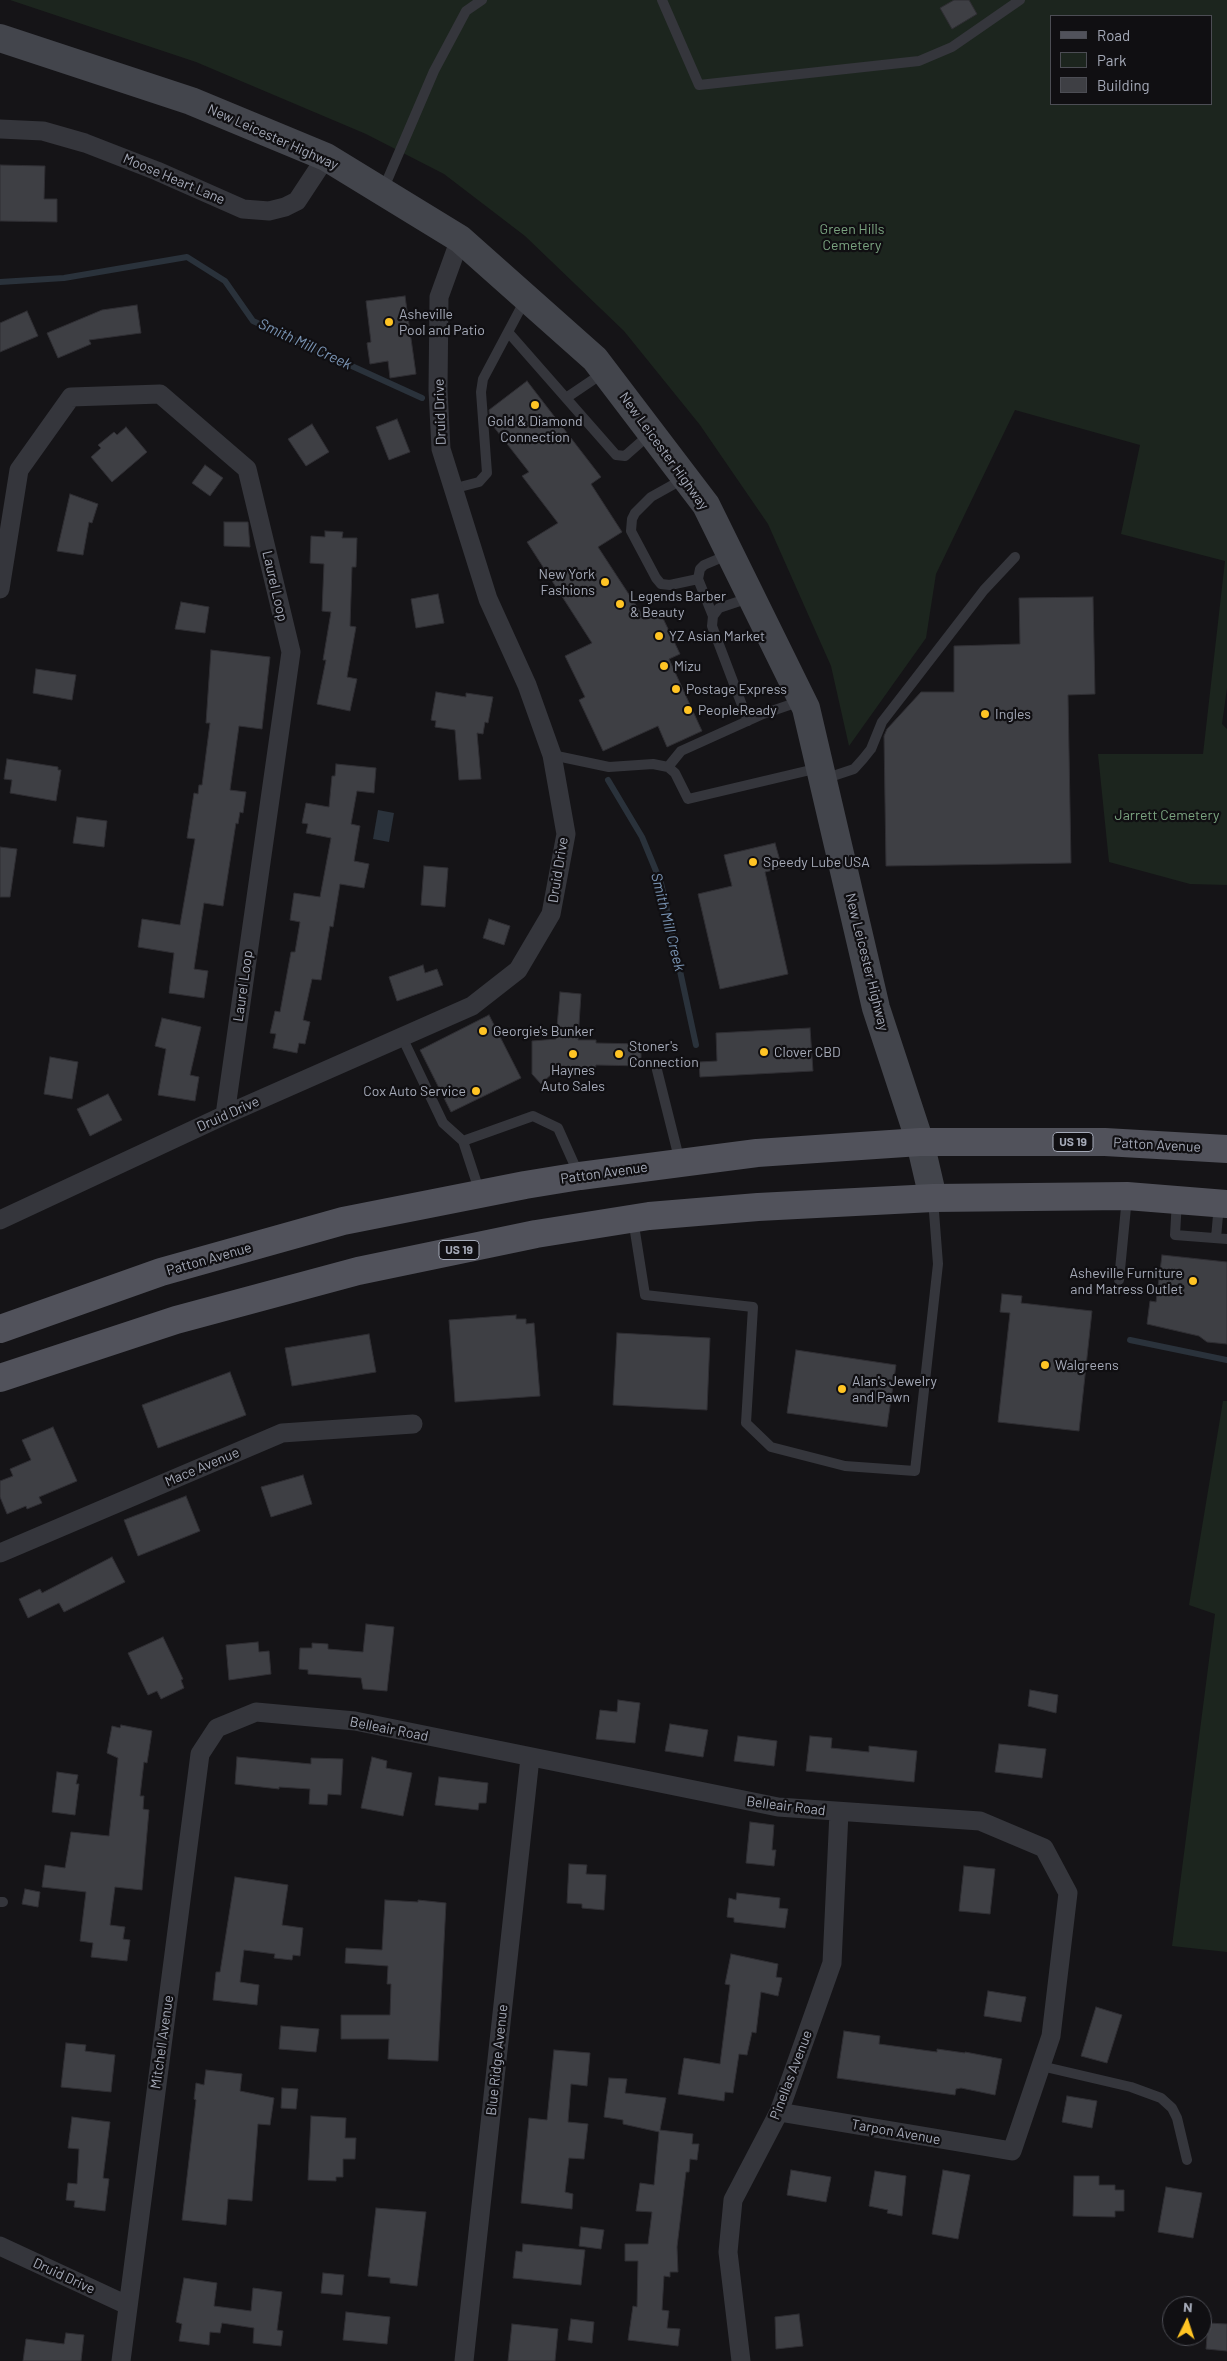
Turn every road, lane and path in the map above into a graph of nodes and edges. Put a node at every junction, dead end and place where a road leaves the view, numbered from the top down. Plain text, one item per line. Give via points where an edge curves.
1 (482, 0) edge
2 (662, 0) edge
3 (1020, 0) edge
4 (0, 38) edge
5 (0, 129) edge
6 (326, 157) junction
7 (383, 191) junction
8 (460, 239) junction
9 (526, 297) junction
10 (508, 332) junction
11 (605, 371) junction
12 (566, 398) junction
13 (652, 433) junction
14 (686, 477) junction
15 (452, 489) junction
16 (730, 554) junction
17 (1015, 557) dead end
18 (698, 579) junction
19 (0, 589) edge
20 (752, 597) junction
21 (713, 616) junction
22 (802, 700) junction
23 (748, 721) junction
24 (552, 755) junction
25 (668, 768) junction
26 (822, 774) junction
27 (402, 1037) junction
28 (657, 1070) dead end
29 (225, 1115) junction
30 (463, 1141) junction
31 (920, 1142) junction
32 (1227, 1148) edge
33 (680, 1163) junction
34 (580, 1176) junction
35 (480, 1194) junction
36 (1127, 1196) junction
37 (933, 1198) junction
38 (1177, 1200) junction
39 (1223, 1203) edge
40 (633, 1218) junction
41 (0, 1220) edge
42 (1222, 1239) edge
43 (1119, 1280) dead end
44 (0, 1329) edge
45 (0, 1378) edge
46 (413, 1424) dead end
47 (0, 1553) edge
48 (217, 1728) joint
49 (530, 1758) junction
50 (839, 1812) junction
51 (1040, 2066) junction
52 (779, 2112) junction
53 (1012, 2151) joint
54 (1187, 2160) dead end
55 (0, 2246) edge
56 (127, 2305) junction
57 (121, 2361) edge
58 (464, 2361) edge
59 (741, 2361) edge

1 - 7 lane via 466,11 434,71
2 - 3 lane via 699,85 919,61 952,47
4 - 6 main road, New Leicester Highway via 191,101
5 - 6 street, Moose Heart Lane via 43,131 85,143 243,209 269,211 297,200
6 - 7 main road, New Leicester Highway
7 - 8 main road, New Leicester Highway
8 - 9 main road, New Leicester Highway
8 - 15 street, Druid Drive via 439,296 440,449
9 - 10 lane
9 - 11 main road, New Leicester Highway via 596,359
10 - 12 lane
10 - 15 lane via 482,379 487,473 479,482
11 - 12 lane
11 - 13 main road, New Leicester Highway
12 - 13 lane via 619,457 625,456
13 - 14 main road, New Leicester Highway
14 - 16 main road, New Leicester Highway via 706,505
14 - 18 lane via 651,497 635,513 631,531 661,584
15 - 24 street, Druid Drive via 488,598 527,685
16 - 18 lane via 704,565
16 - 20 main road, New Leicester Highway
17 - 26 lane via 984,590 886,717 863,759 854,769
18 - 21 lane
19 - 29 street, Laurel Loop via 19,470 71,396 160,394 247,469 291,652
20 - 21 lane via 724,606
20 - 22 main road, New Leicester Highway
21 - 23 lane via 712,626
22 - 23 lane
22 - 26 main road, New Leicester Highway
23 - 25 lane via 681,751
24 - 25 lane via 610,767 653,764
24 - 27 street, Druid Drive via 566,834 551,914 518,970 472,1006
25 - 26 lane via 675,773 688,800
26 - 31 main road, New Leicester Highway via 876,1008
27 - 29 street, Druid Drive
27 - 30 lane via 443,1123
28 - 33 lane
29 - 41 street, Druid Drive
30 - 34 lane via 533,1116 558,1128
30 - 35 lane
31 - 32 main road, Patton Avenue / US 19 via 1105,1142
31 - 33 main road, Patton Avenue / US 19 via 758,1153
31 - 37 main road, New Leicester Highway
33 - 34 main road, Patton Avenue / US 19
34 - 35 main road, Patton Avenue / US 19
35 - 44 main road, Patton Avenue / US 19 via 324,1226 161,1272
36 - 37 main road, US 19
36 - 38 main road, US 19
36 - 43 lane
37 - 40 main road, US 19 via 758,1207
37 - 40 lane via 938,1264 915,1471 845,1466 771,1447 746,1422 753,1307 645,1295
38 - 39 main road, US 19
38 - 42 lane via 1175,1235
39 - 42 lane
40 - 45 main road, US 19 via 536,1234 358,1271 176,1320
46 - 47 street, Mace Avenue via 282,1433
48 - 49 street, Belleair Road via 256,1712 355,1721
48 - 56 street, Mitchell Avenue via 200,1754
49 - 50 street, Belleair Road via 778,1807
49 - 58 street, Blue Ridge Avenue
50 - 51 street, Belleair Road via 980,1820 1044,1848 1068,1893 1051,2036
50 - 52 street, Pinellas Avenue via 832,1963
51 - 53 street, Belleair Road
51 - 54 lane via 1131,2087 1161,2098 1177,2118
52 - 53 street, Tarpon Avenue
52 - 59 street, Pinellas Avenue via 733,2200 728,2252
55 - 56 street, Druid Drive
56 - 57 street, Mitchell Avenue

